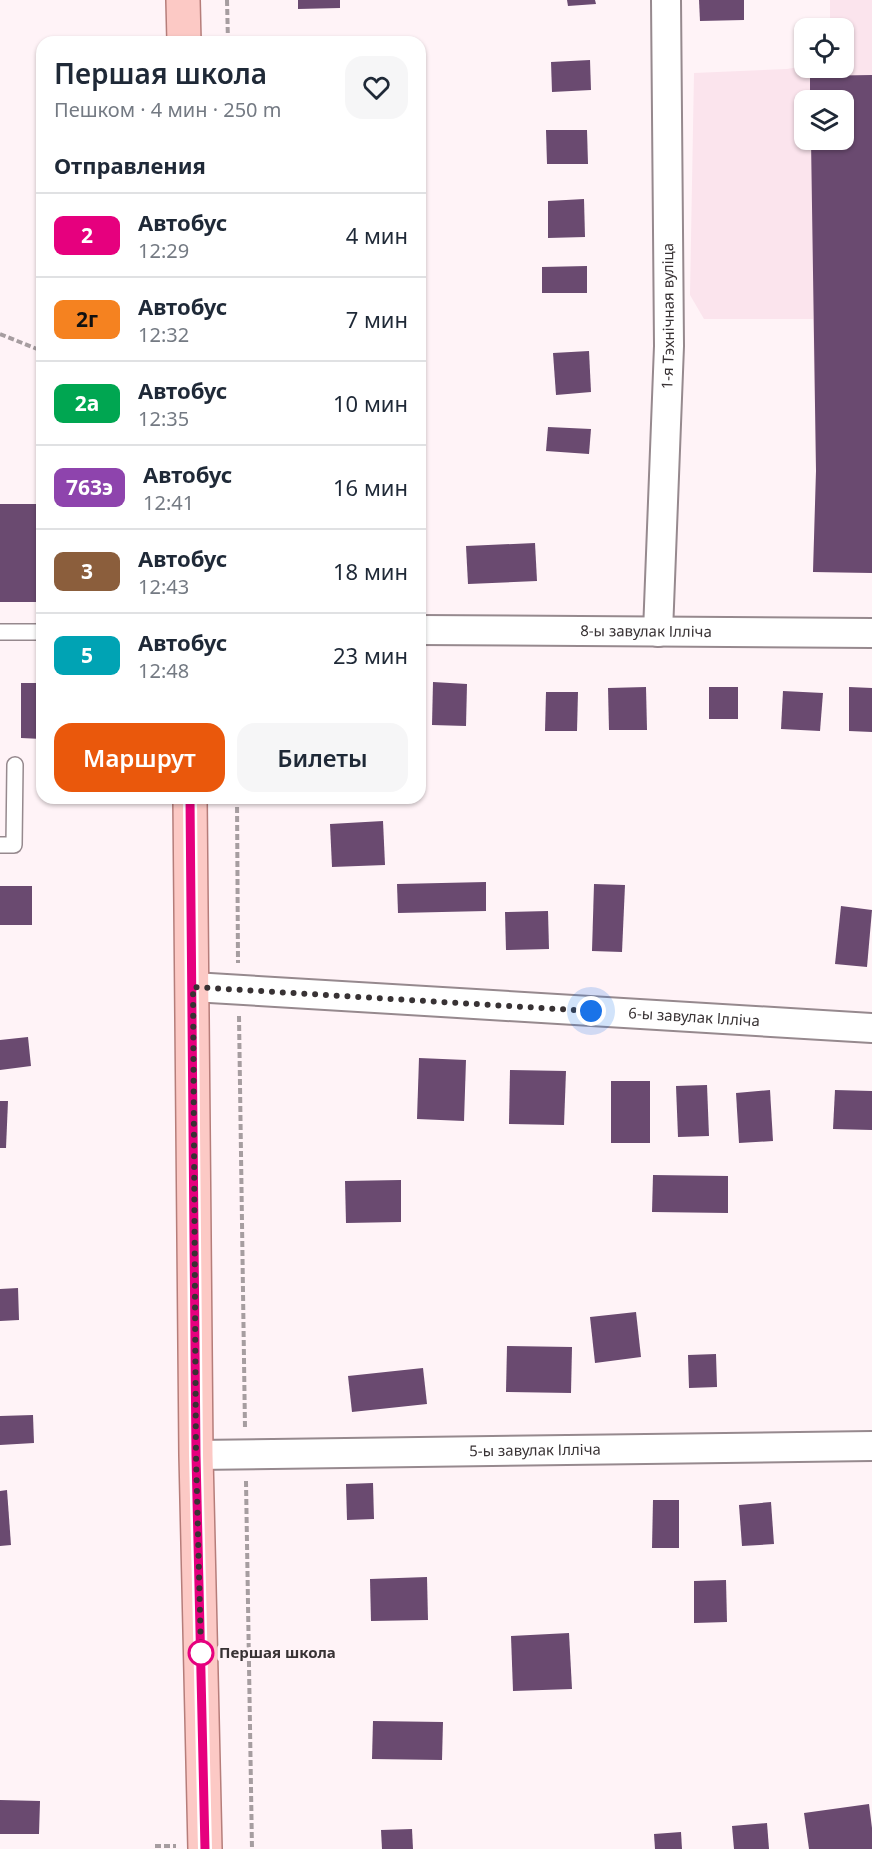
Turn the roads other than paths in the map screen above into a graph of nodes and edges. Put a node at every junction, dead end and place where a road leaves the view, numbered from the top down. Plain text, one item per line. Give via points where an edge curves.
1 (183, 0) edge
2 (666, 0) edge
3 (184, 36) edge
4 (426, 630) edge
5 (0, 632) edge
6 (36, 632) edge
7 (658, 632) junction
8 (872, 633) edge
9 (15, 765) dead end
10 (190, 804) edge
11 (0, 845) edge
12 (193, 987) junction
13 (872, 1028) edge
14 (872, 1446) edge
15 (196, 1455) junction
16 (205, 1849) edge

1 - 3 main road
2 - 7 street, 1-я Тэхнічная вуліца via 669,346
4 - 7 street, 8-ы завулак Ілліча
5 - 6 lane
7 - 8 street, 8-ы завулак Ілліча
9 - 11 lane via 14,845
10 - 12 main road
12 - 13 street, 6-ы завулак Ілліча
12 - 15 main road
14 - 15 street, 5-ы завулак Ілліча
15 - 16 main road

